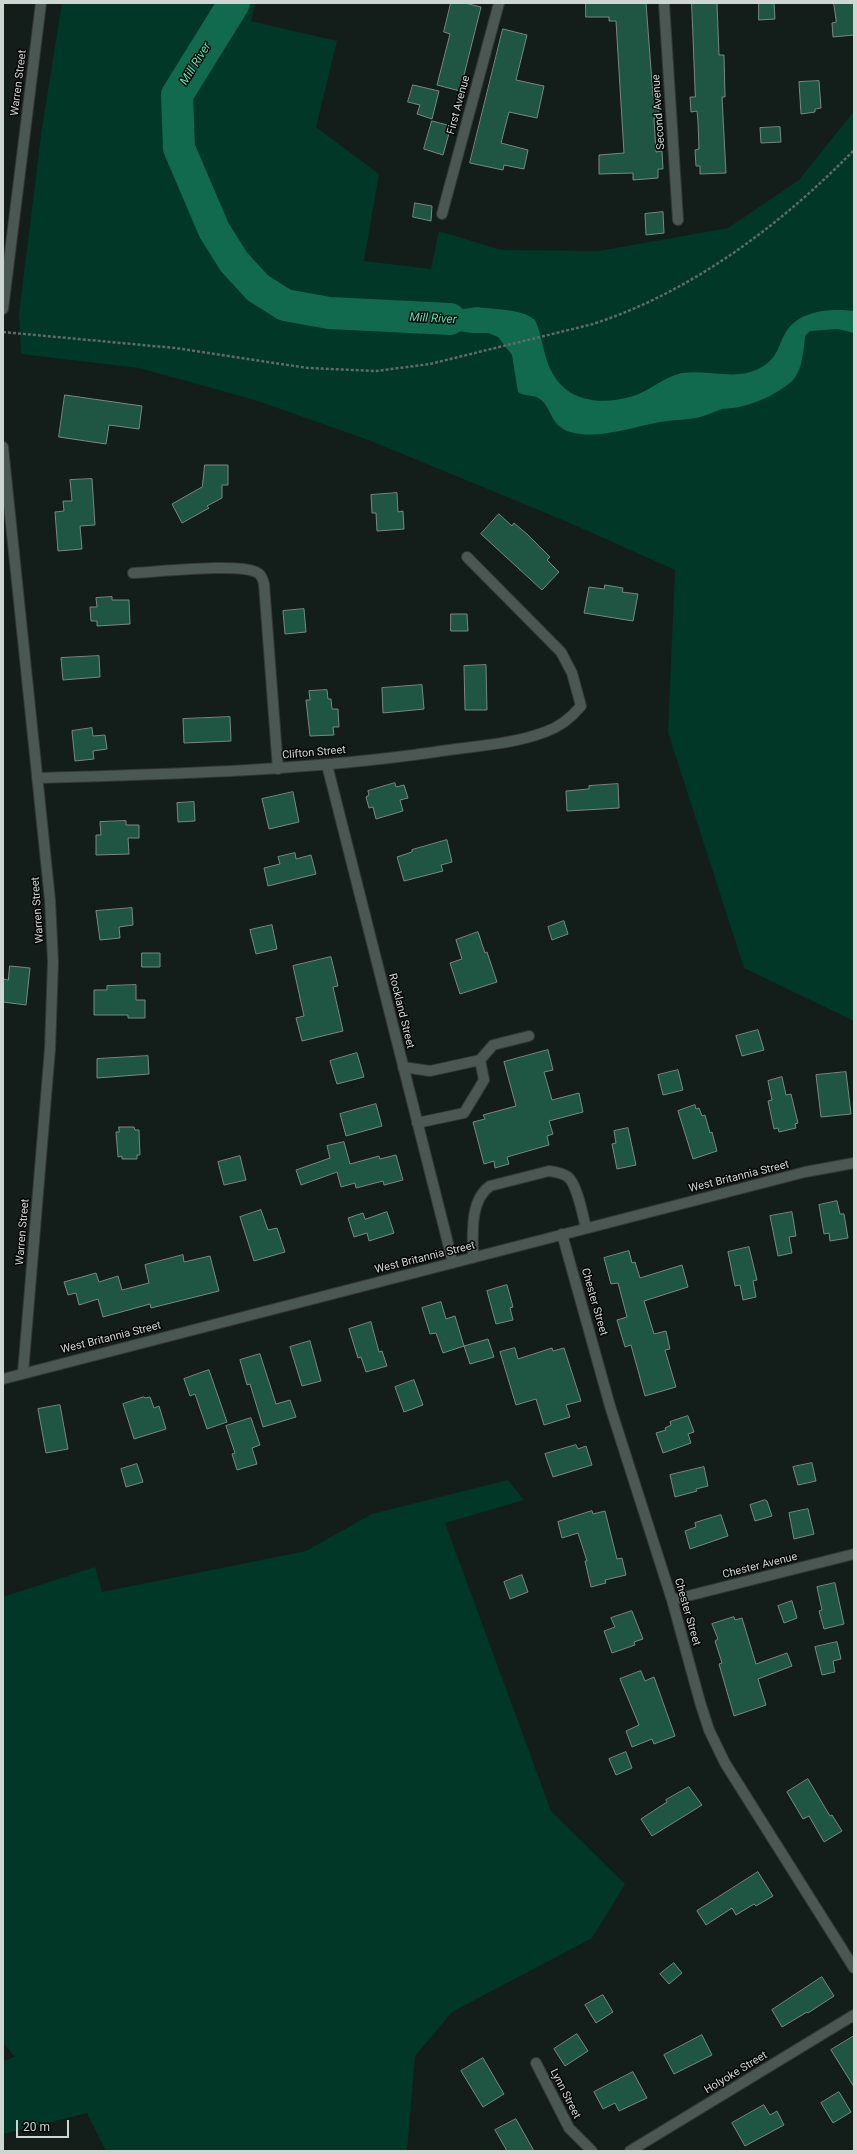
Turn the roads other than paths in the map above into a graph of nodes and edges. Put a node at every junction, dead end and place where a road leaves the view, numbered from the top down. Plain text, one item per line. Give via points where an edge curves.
1 (41, 3) edge
2 (499, 3) edge
3 (664, 3) edge
4 (442, 214) dead end
5 (678, 220) dead end
6 (3, 308) edge
7 (3, 447) edge
8 (467, 557) dead end
9 (134, 573) dead end
10 (327, 765) junction
11 (278, 769) junction
12 (37, 778) junction
13 (529, 1036) dead end
14 (480, 1060) junction
15 (403, 1067) junction
16 (417, 1123) junction
17 (854, 1163) edge
18 (586, 1228) junction
19 (562, 1234) junction
20 (473, 1258) junction
21 (453, 1263) junction
22 (23, 1373) junction
23 (3, 1379) edge
24 (854, 1554) edge
25 (672, 1600) junction
26 (850, 1954) edge
27 (854, 1968) edge
28 (854, 2015) edge
29 (536, 2063) dead end
30 (592, 2151) edge
31 (630, 2151) edge

1 - 6 street, Warren Street
2 - 4 street, First Avenue
3 - 5 street, Second Avenue
7 - 12 street, Warren Street
8 - 10 street, Clifton Street via 561,652 572,673 581,706 565,722 532,736 399,757
9 - 11 street via 229,569 254,571 259,574 264,584
10 - 11 street, Clifton Street
10 - 15 street, Rockland Street
11 - 12 street, Clifton Street
12 - 22 street, Warren Street via 52,922 53,982
13 - 14 street via 493,1045
14 - 15 street via 430,1071
14 - 16 street via 484,1080 464,1114
15 - 16 street, Rockland Street
16 - 21 street, Rockland Street
17 - 18 street, West Britannia Street via 805,1172
18 - 19 street, West Britannia Street
18 - 20 street via 575,1189 569,1177 559,1172 549,1171 490,1186 483,1191 475,1215
19 - 20 street, West Britannia Street
19 - 25 street, Chester Street via 610,1406
20 - 21 street, West Britannia Street
21 - 22 street, West Britannia Street
22 - 23 street, West Britannia Street
24 - 25 street, Chester Avenue
25 - 26 street, Chester Street via 703,1712 719,1752
26 - 27 street, Chester Street
28 - 31 street, Holyoke Street
29 - 30 street, Lynn Street via 569,2128

